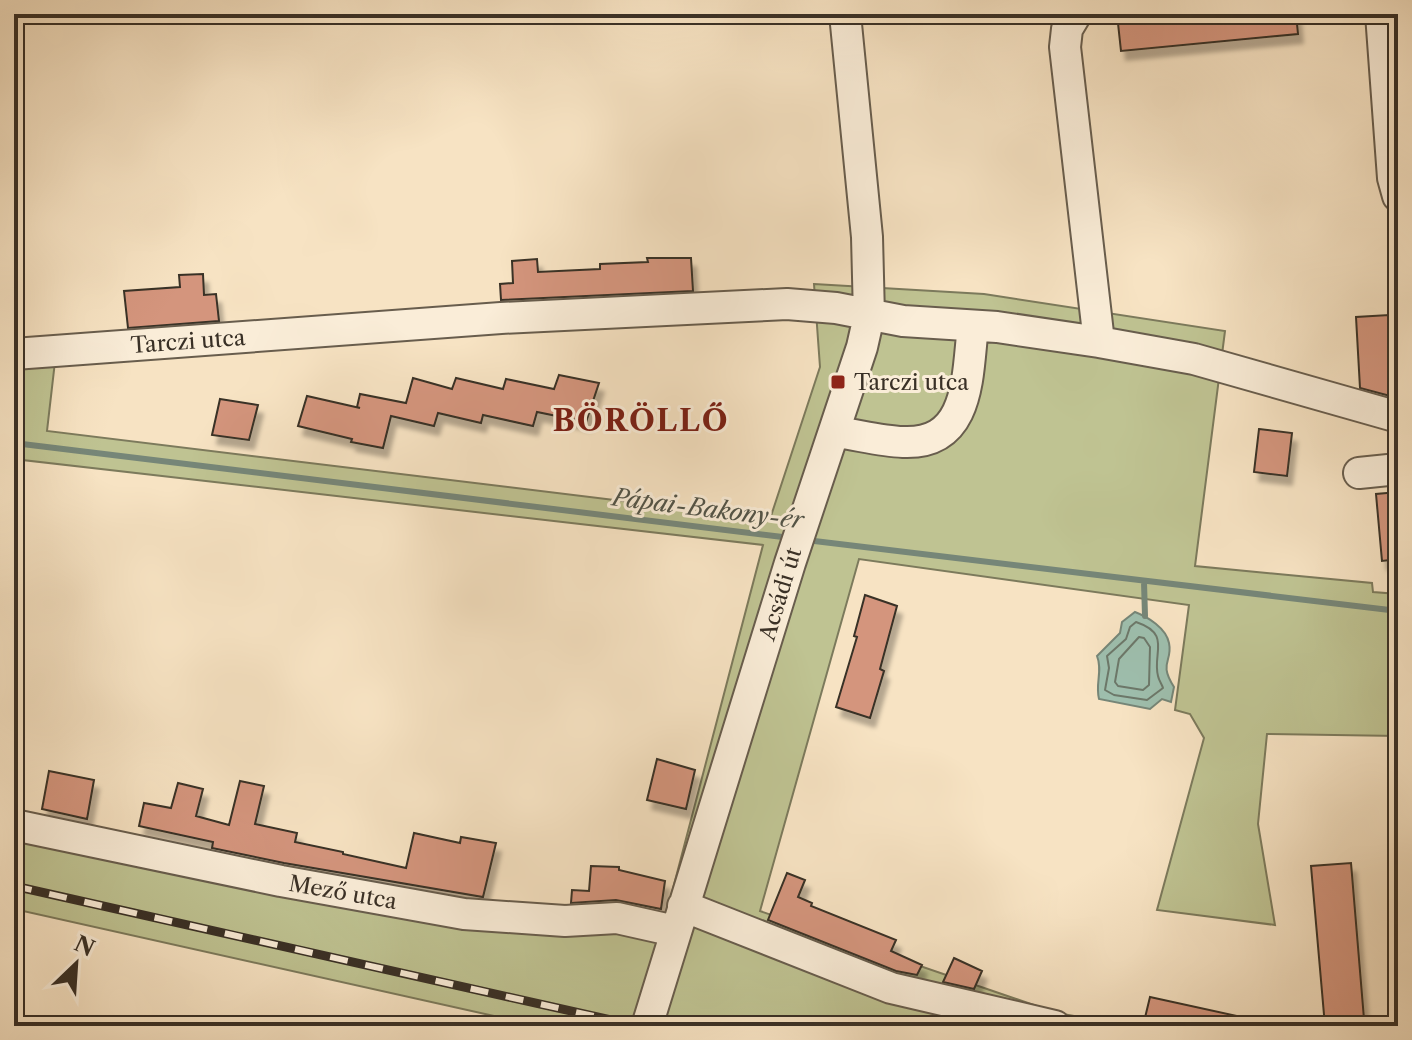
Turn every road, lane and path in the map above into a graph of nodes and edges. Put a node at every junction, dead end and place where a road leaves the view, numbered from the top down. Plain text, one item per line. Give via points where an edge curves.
1 (845, 14) edge
2 (1076, 14) edge
3 (1381, 14) edge
4 (1398, 196) edge
5 (869, 316) junction
6 (973, 326) junction
7 (1099, 342) junction
8 (14, 354) edge
9 (1398, 417) edge
10 (836, 432) junction
11 (1398, 469) edge
12 (1359, 473) dead end
13 (14, 825) edge
14 (679, 919) junction
15 (647, 1026) edge
16 (1055, 1026) edge

1 - 5 street, Acsádi út via 867,237
2 - 7 street via 1065,47
3 - 4 street
5 - 6 street, Tarczi utca
5 - 8 street, Tarczi utca via 787,304 501,318
5 - 10 street, Acsádi út
6 - 7 street, Tarczi utca
6 - 10 street via 964,394 942,434 903,442
7 - 9 street, Tarczi utca via 1194,359
10 - 14 street, Acsádi út via 803,521
11 - 12 street
13 - 14 street, Mező utca via 464,914 565,921
14 - 15 street, Acsádi út
14 - 16 street, Mező utca via 891,988

